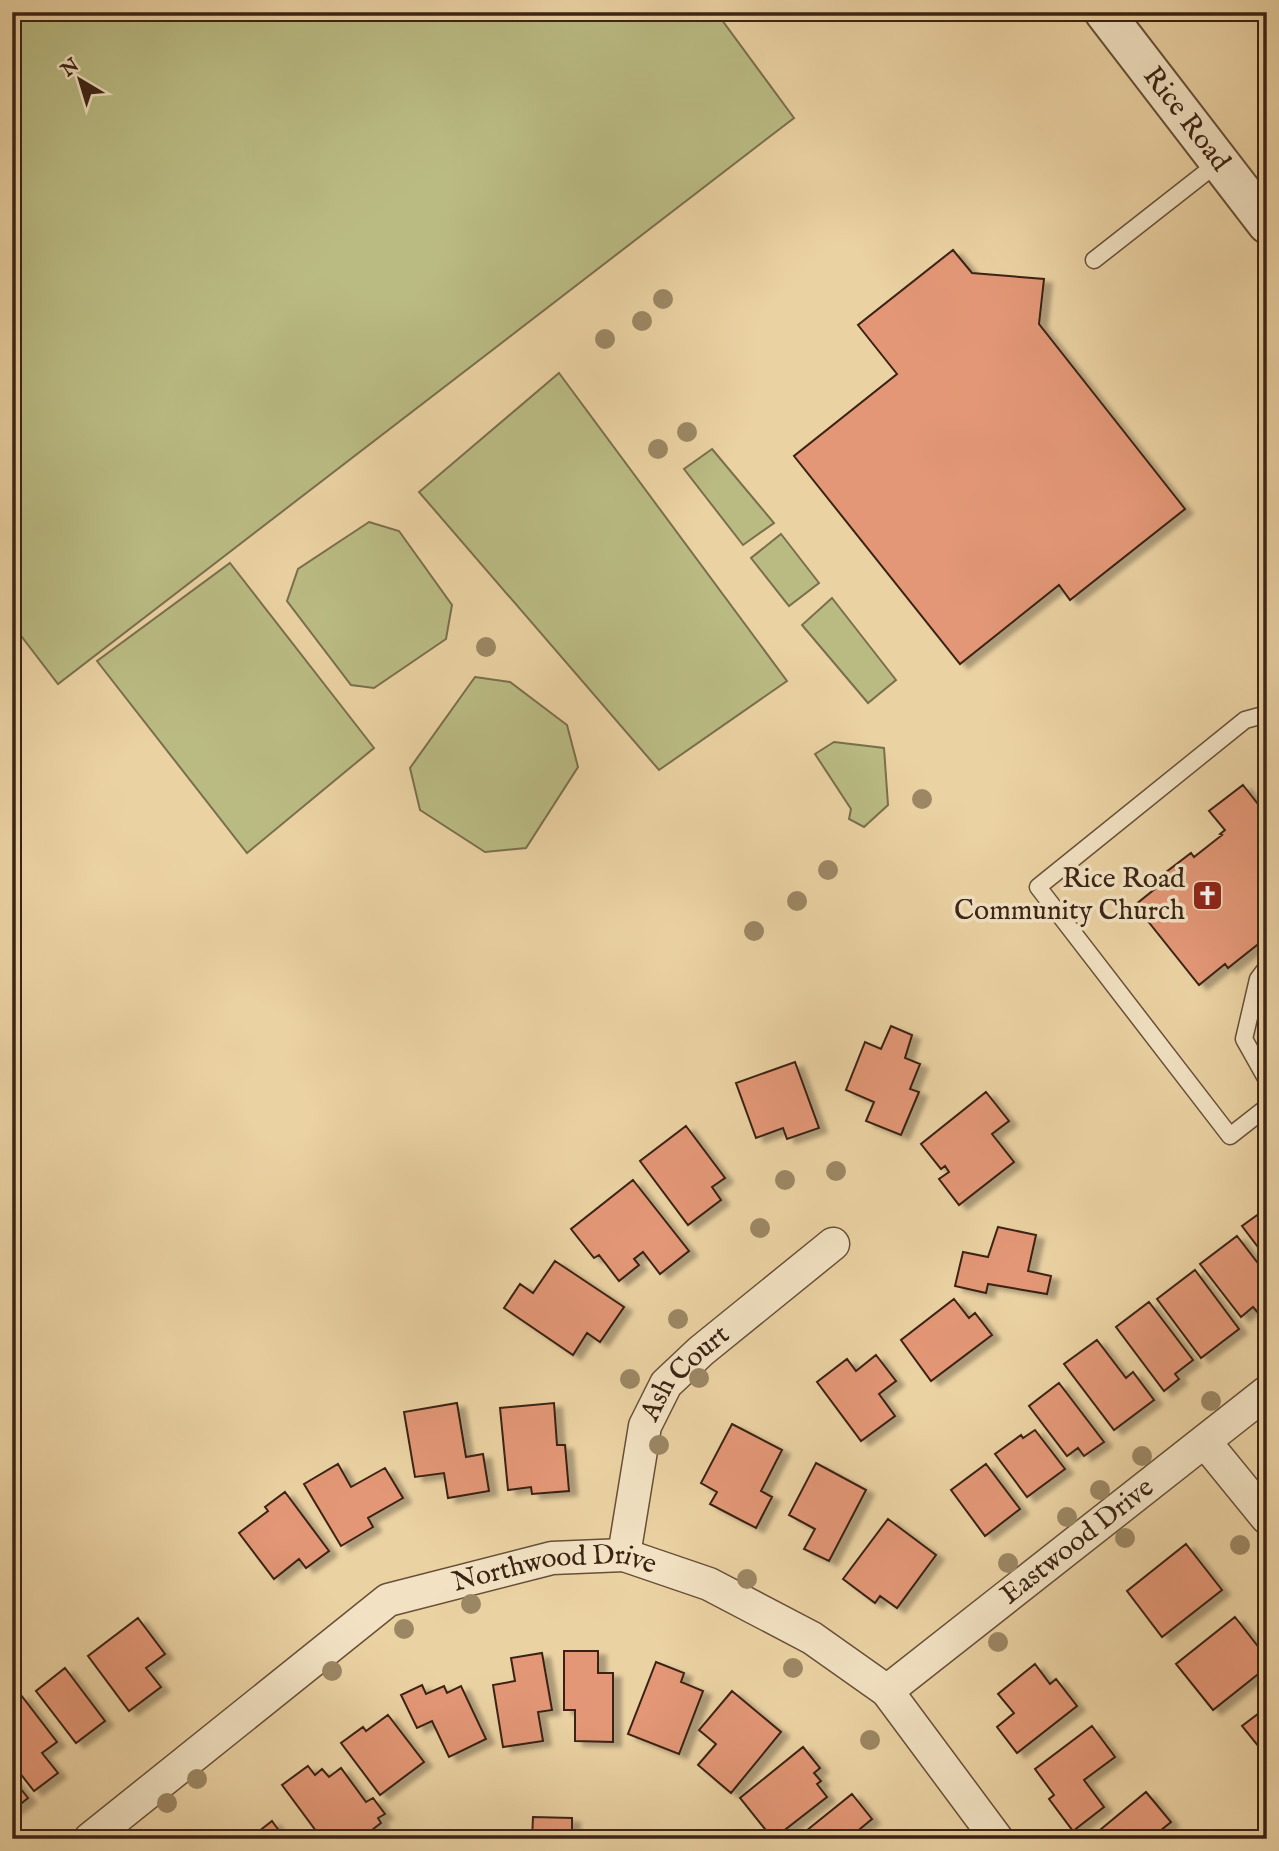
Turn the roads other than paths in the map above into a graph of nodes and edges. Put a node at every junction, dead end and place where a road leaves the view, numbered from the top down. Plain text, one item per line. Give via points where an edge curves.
1 (1104, 12) edge
2 (1219, 162) junction
3 (1267, 224) edge
4 (1094, 260) dead end
5 (1267, 714) edge
6 (1267, 967) edge
7 (1267, 1080) edge
8 (1267, 1107) edge
9 (833, 1244) dead end
10 (1267, 1392) edge
11 (1205, 1442) junction
12 (1267, 1518) edge
13 (624, 1555) junction
14 (887, 1691) junction
15 (90, 1839) edge
16 (997, 1839) edge

1 - 2 street, Rice Road
2 - 3 street, Rice Road
2 - 4 lane
5 - 8 lane via 1245,720 1038,887 1230,1136
6 - 7 lane via 1258,979 1244,1039
9 - 13 street, Ash Court via 666,1384 645,1426
10 - 11 street, Eastwood Drive
11 - 12 street
11 - 14 street, Eastwood Drive
13 - 14 street, Northwood Drive via 720,1590 812,1638
13 - 15 street, Northwood Drive via 552,1558 388,1600
14 - 16 street, Northwood Drive

